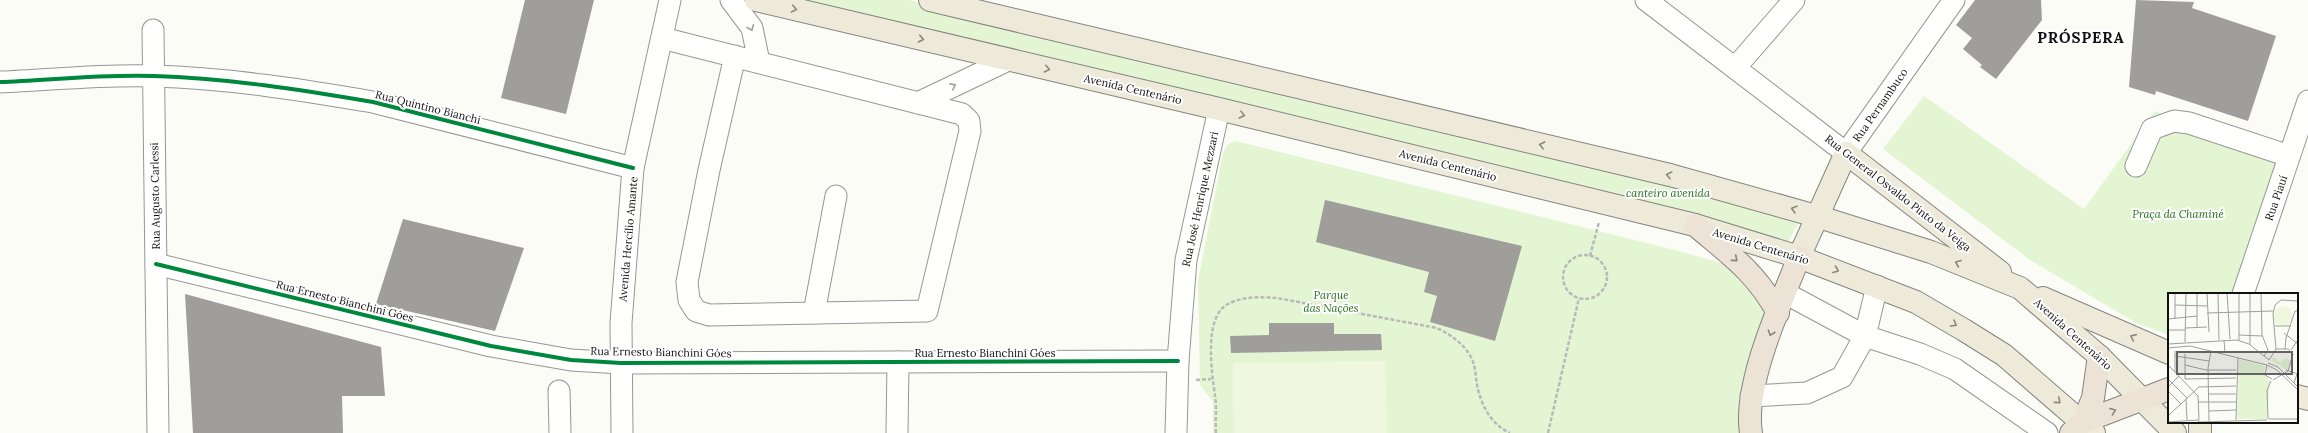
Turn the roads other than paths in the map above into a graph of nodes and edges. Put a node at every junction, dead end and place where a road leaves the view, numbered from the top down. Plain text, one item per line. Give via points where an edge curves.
1 (670, 0) edge
2 (731, 0) edge
3 (756, 0) edge
4 (930, 0) edge
5 (1646, 0) edge
6 (1794, 0) edge
7 (1954, 0) edge
8 (960, 4) edge
9 (153, 30) dead end
10 (662, 38) junction
11 (735, 56) junction
12 (1008, 60) junction
13 (759, 62) junction
14 (1735, 68) junction
15 (153, 76) junction
16 (0, 82) edge
17 (2308, 101) edge
18 (918, 103) junction
19 (1219, 109) junction
20 (1846, 153) junction
21 (2290, 156) junction
22 (2136, 166) dead end
23 (633, 168) junction
24 (836, 196) dead end
25 (1816, 216) junction
26 (1695, 225) junction
27 (1799, 257) junction
28 (156, 264) junction
29 (1877, 286) junction
30 (2020, 288) junction
31 (2243, 293) edge
32 (1782, 303) junction
33 (814, 313) junction
34 (1865, 336) junction
35 (2168, 353) edge
36 (2099, 356) junction
37 (1178, 361) junction
38 (898, 362) junction
39 (621, 363) junction
40 (2168, 389) edge
41 (559, 391) dead end
42 (1751, 396) junction
43 (2298, 396) edge
44 (2143, 399) junction
45 (2308, 399) edge
46 (2083, 429) edge
47 (158, 433) edge
48 (560, 433) edge
49 (622, 433) edge
50 (897, 433) edge
51 (1176, 433) edge
52 (1751, 433) edge
53 (2047, 433) edge
54 (2175, 433) edge

1 - 10 street, Avenida Hercílio Amante
2 -> 13 street via 752,28
3 -> 12 main road, Avenida Centenário
4 - 8 main road, Avenida Centenário
5 - 14 street, Rua General Osvaldo Pinto da Veiga
6 - 14 street
7 - 20 street, Rua Pernambuco
25 -> 8 main road, Avenida Centenário via 1670,175
9 - 15 street, Rua Augusto Carlessi
10 - 11 street
10 - 23 street, Avenida Hercílio Amante
11 - 13 street
11 - 33 street via 688,275 689,300 696,311 709,315
18 -> 12 street
12 -> 19 main road, Avenida Centenário
13 - 18 street
14 - 20 street, Rua General Osvaldo Pinto da Veiga
15 - 16 street, Rua Quintino Bianchi
15 - 23 street, Rua Quintino Bianchi via 237,83 374,102
15 - 28 street, Rua Augusto Carlessi
17 - 21 street, Rua Piauí
18 - 33 street via 962,114 969,121 970,131 927,311
19 -> 26 main road, Avenida Centenário
19 - 37 street, Rua José Henrique Mezzari via 1186,260
20 - 25 main road, Rua Pernambuco
20 - 30 main road, Rua General Osvaldo Pinto da Veiga
21 - 22 street via 2188,123 2174,121 2152,129
21 - 31 street, Rua Piauí
23 - 39 street, Avenida Hercílio Amante via 623,278
24 - 33 street
25 - 27 main road, Rua Pernambuco
30 -> 25 main road, Avenida Centenário via 1931,252
26 - 27 main road, Avenida Centenário
26 -> 32 highway
27 -> 29 main road, Avenida Centenário
27 - 32 highway
28 - 39 street, Rua Ernesto Bianchini Góes via 498,348 571,360
28 - 47 street, Rua Augusto Carlessi
29 - 34 street
29 -> 46 main road, Avenida Centenário via 1916,302 2004,355
35 -> 30 main road, Rua General Osvaldo Pinto da Veiga
30 - 36 main road, Avenida Centenário
32 - 34 street
32 -> 42 highway
34 - 42 street via 1842,377 1807,393
34 - 53 street via 1920,354 1955,369
36 - 44 main road, Avenida Centenário
36 - 46 highway via 2093,398
37 - 38 street, Rua Ernesto Bianchini Góes
37 - 51 street, Rua José Henrique Mezzari
38 - 39 street, Rua Ernesto Bianchini Góes
38 - 50 street
39 - 49 street, Avenida Hercílio Amante
40 - 44 highway
41 - 48 street
42 - 52 highway via 1748,418
43 - 45 main road
46 -> 44 highway
44 - 54 main road, Avenida Centenário

